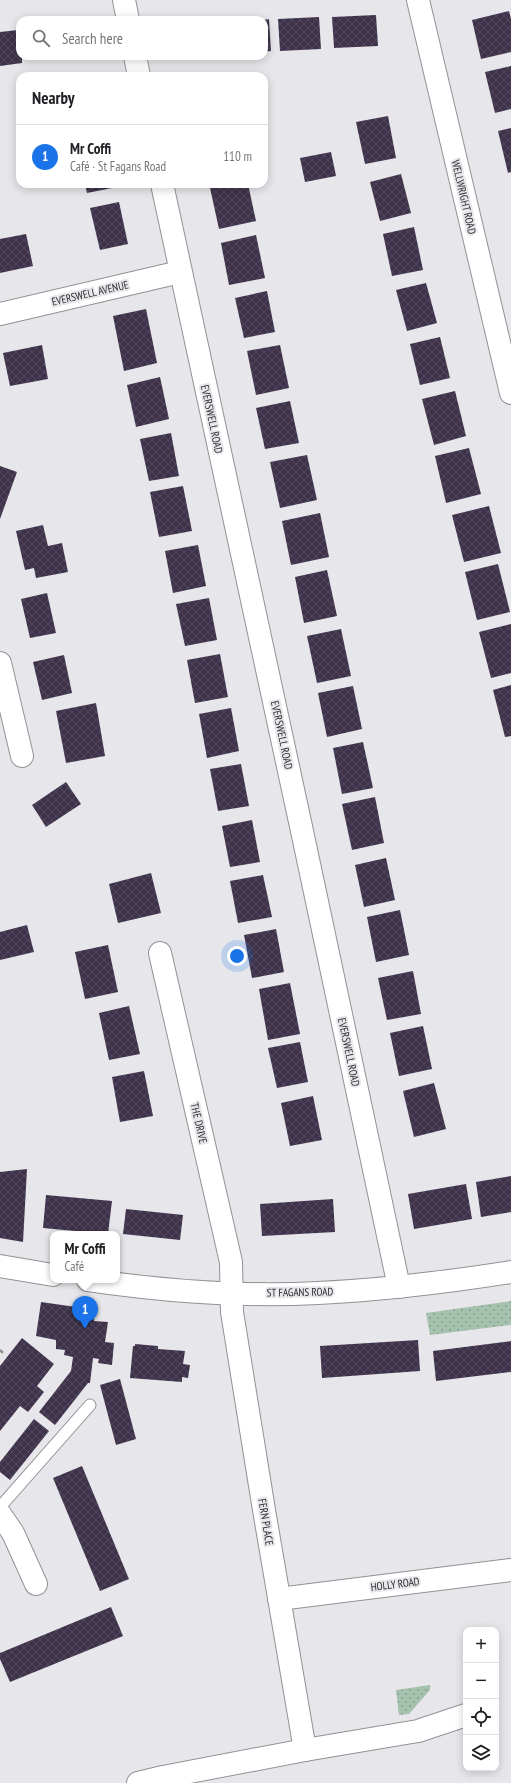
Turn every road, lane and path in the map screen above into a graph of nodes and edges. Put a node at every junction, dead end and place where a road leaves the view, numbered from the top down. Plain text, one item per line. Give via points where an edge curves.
1 (124, 0) edge
2 (418, 0) edge
3 (127, 16) edge
4 (136, 60) edge
5 (138, 72) edge
6 (163, 188) edge
7 (180, 272) junction
8 (0, 314) edge
9 (511, 393) edge
10 (0, 663) edge
11 (22, 756) dead end
12 (160, 953) dead end
13 (0, 1266) edge
14 (511, 1272) edge
15 (50, 1274) edge
16 (108, 1283) edge
17 (399, 1287) junction
18 (232, 1293) junction
19 (0, 1350) edge
20 (3, 1353) dead end
21 (90, 1405) dead end
22 (0, 1507) edge
23 (0, 1514) edge
24 (511, 1570) edge
25 (36, 1584) dead end
26 (279, 1599) junction
27 (463, 1716) edge
28 (305, 1750) junction
29 (138, 1783) edge

1 - 3 street
2 - 9 street, WELLWRIGHT ROAD
4 - 5 street
6 - 7 street, EVERSWELL ROAD
7 - 8 street, EVERSWELL AVENUE
7 - 17 street, EVERSWELL ROAD
10 - 11 street
12 - 18 street, THE DRIVE via 231,1262
13 - 15 street
14 - 17 street, ST FAGANS ROAD
16 - 18 street, ST FAGANS ROAD
17 - 18 street, ST FAGANS ROAD via 317,1293
18 - 26 street, FERN PLACE via 232,1312
19 - 20 path
21 - 22 lane
23 - 25 street via 13,1533
24 - 26 street, HOLLY ROAD
26 - 28 street, FERN PLACE
27 - 28 street via 418,1731
28 - 29 street

